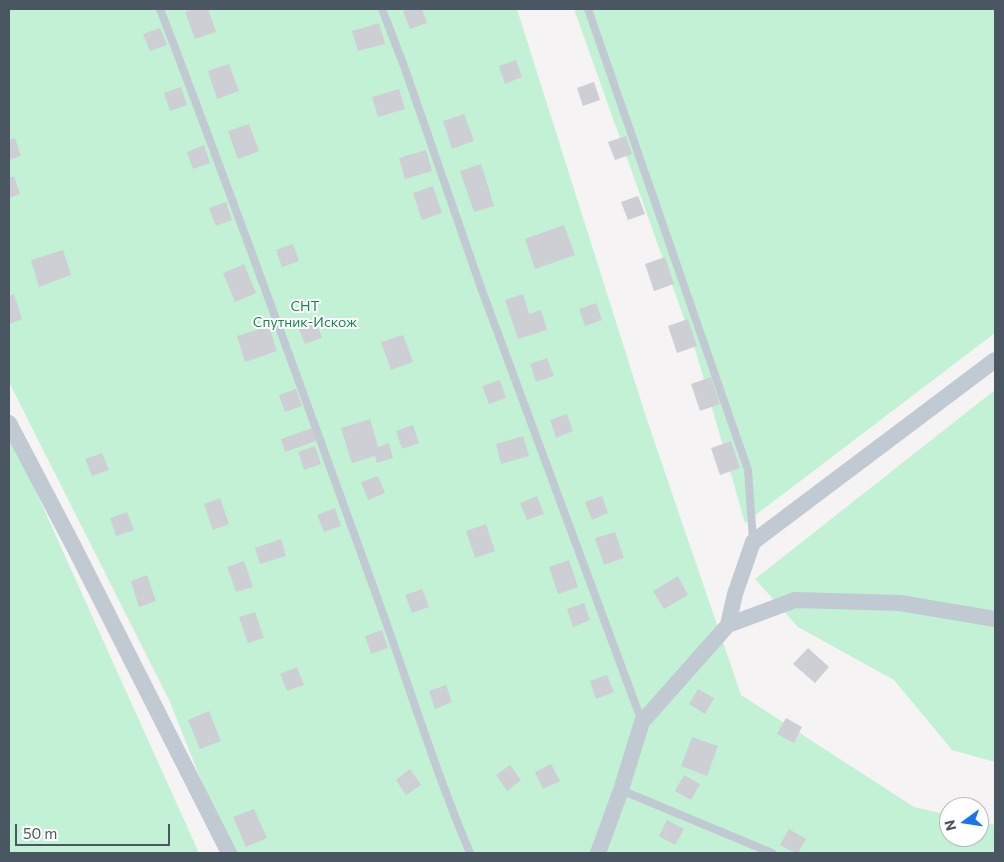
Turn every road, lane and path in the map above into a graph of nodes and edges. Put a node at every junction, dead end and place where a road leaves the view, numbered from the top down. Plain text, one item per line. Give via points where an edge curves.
1 (160, 9) edge
2 (382, 9) edge
3 (588, 9) edge
4 (995, 360) edge
5 (9, 422) edge
6 (754, 542) junction
7 (995, 619) edge
8 (728, 626) junction
9 (642, 722) junction
10 (621, 790) junction
11 (229, 853) edge
12 (470, 853) edge
13 (598, 853) edge
14 (772, 853) edge

1 - 12 lane
2 - 9 lane
3 - 6 lane via 748,470
4 - 6 street
5 - 11 street
6 - 8 street via 735,594
7 - 8 street via 900,603 795,600
8 - 9 street
9 - 10 street
10 - 13 street
10 - 14 lane

